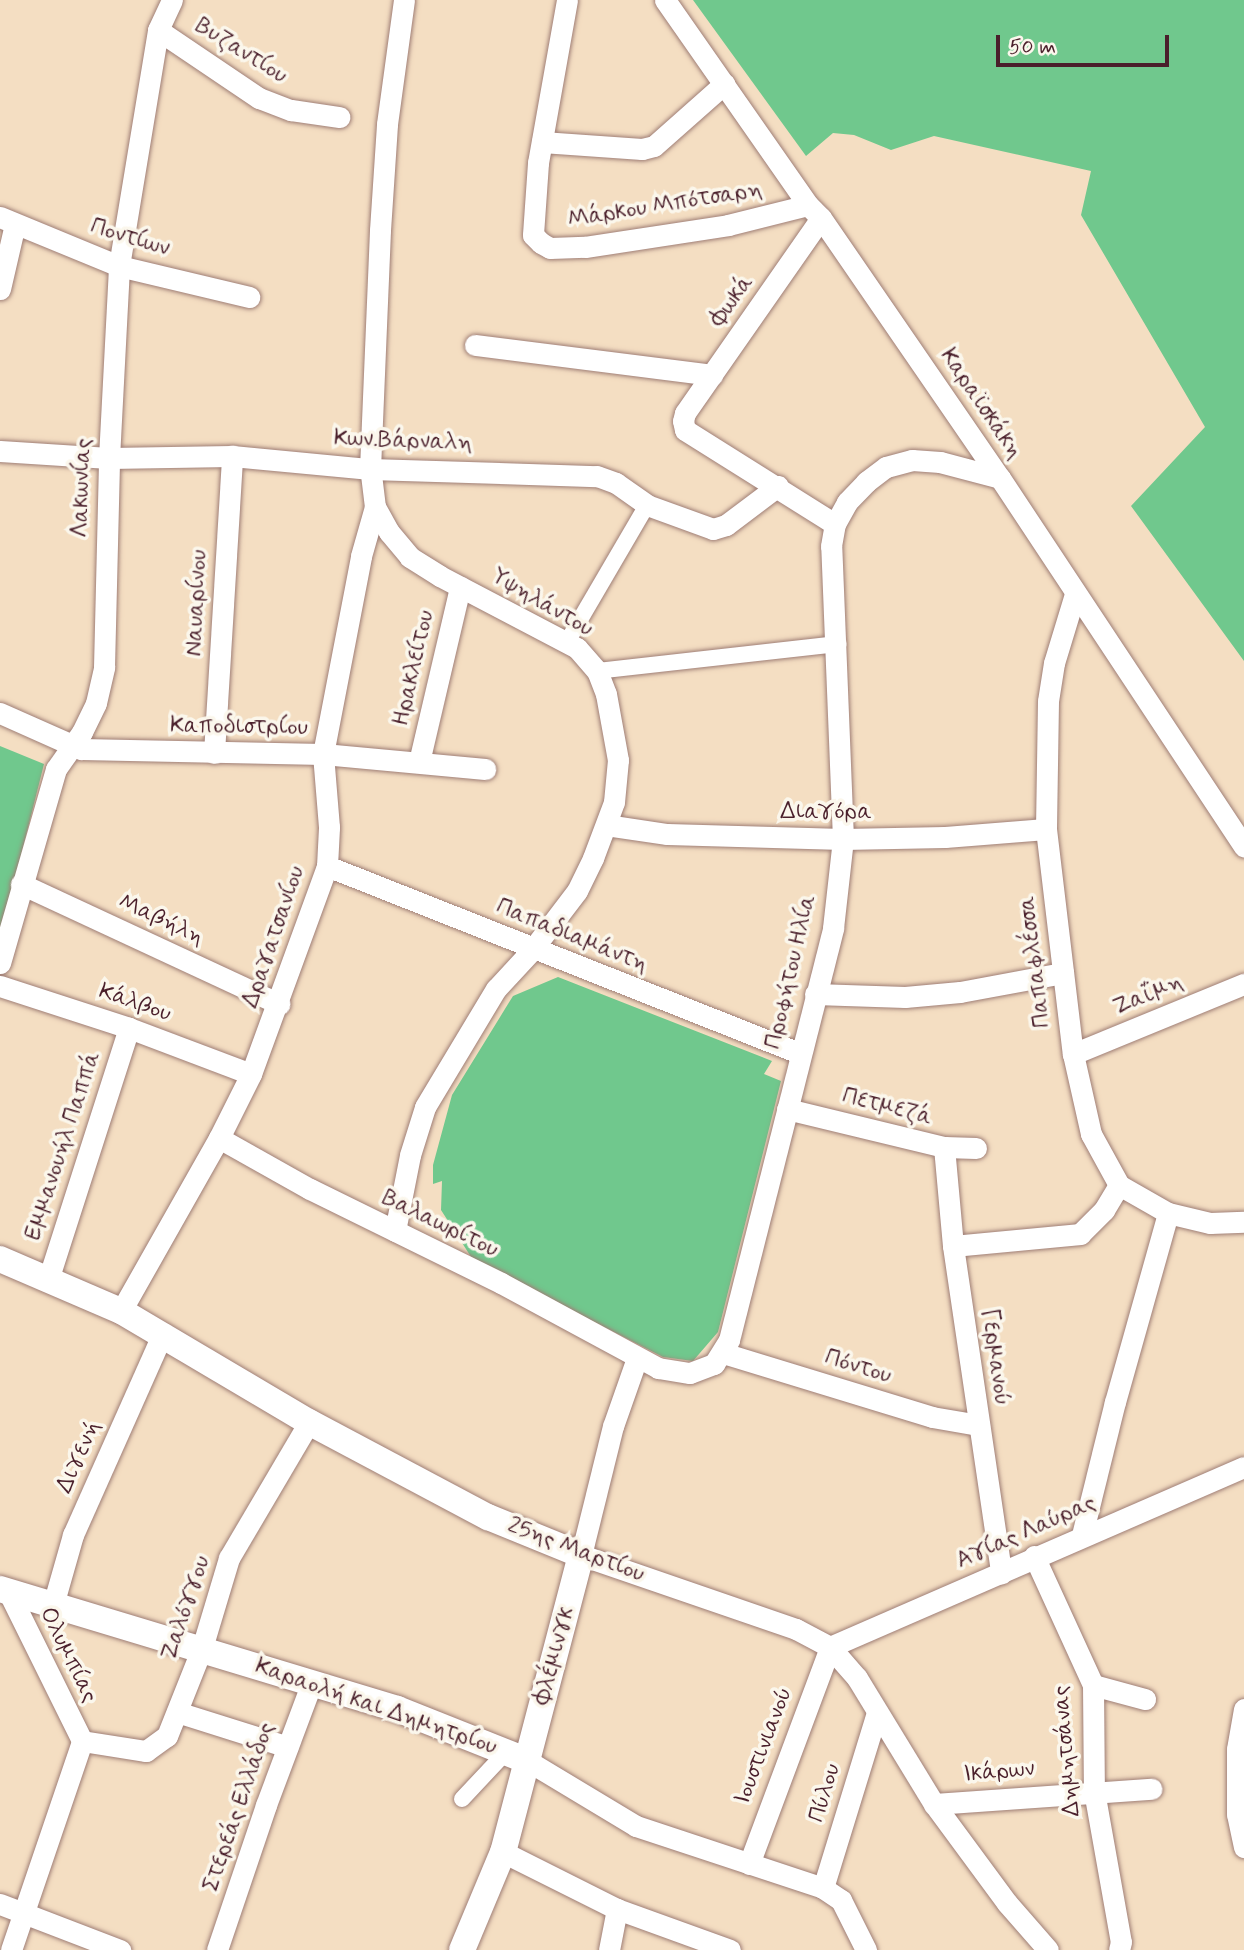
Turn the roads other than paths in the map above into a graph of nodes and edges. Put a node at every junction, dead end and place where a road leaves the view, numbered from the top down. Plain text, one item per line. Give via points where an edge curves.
1 (172, 0) edge
2 (404, 0) edge
3 (567, 0) edge
4 (665, 0) edge
5 (158, 30) junction
6 (724, 84) junction
7 (339, 117) dead end
8 (542, 142) junction
9 (815, 212) junction
10 (8, 221) edge
11 (119, 266) junction
12 (0, 289) edge
13 (249, 297) dead end
14 (475, 345) dead end
15 (712, 375) junction
16 (0, 451) edge
17 (232, 456) junction
18 (109, 458) junction
19 (370, 469) junction
20 (1000, 478) junction
21 (778, 486) junction
22 (647, 505) junction
23 (375, 507) junction
24 (835, 524) junction
25 (460, 587) junction
26 (1075, 594) junction
27 (567, 642) junction
28 (838, 644) junction
29 (597, 671) junction
30 (0, 713) edge
31 (72, 745) junction
32 (214, 754) junction
33 (323, 754) junction
34 (419, 762) junction
35 (485, 769) dead end
36 (606, 825) junction
37 (1046, 830) junction
38 (843, 839) junction
39 (1244, 846) edge
40 (327, 866) junction
41 (21, 884) junction
42 (532, 950) junction
43 (0, 963) edge
44 (1063, 973) junction
45 (1244, 984) edge
46 (0, 986) edge
47 (815, 994) junction
48 (279, 1004) junction
49 (129, 1028) junction
50 (799, 1053) junction
51 (1073, 1054) junction
52 (251, 1074) junction
53 (787, 1109) junction
54 (219, 1138) junction
55 (944, 1147) junction
56 (976, 1147) dead end
57 (1119, 1185) junction
58 (1168, 1213) junction
59 (1244, 1222) edge
60 (395, 1231) junction
61 (953, 1246) junction
62 (0, 1259) edge
63 (48, 1280) junction
64 (121, 1311) junction
65 (163, 1333) junction
66 (723, 1353) junction
67 (637, 1358) junction
68 (309, 1422) junction
69 (979, 1425) junction
70 (1244, 1467) edge
71 (1082, 1535) junction
72 (581, 1555) junction
73 (1034, 1556) junction
74 (1001, 1573) junction
75 (4, 1590) edge
76 (52, 1605) junction
77 (830, 1647) junction
78 (202, 1648) junction
79 (312, 1682) junction
80 (1093, 1685) junction
81 (1145, 1699) dead end
82 (1244, 1709) edge
83 (177, 1712) junction
84 (877, 1713) junction
85 (82, 1741) junction
86 (288, 1747) junction
87 (517, 1756) junction
88 (1152, 1790) dead end
89 (1094, 1791) junction
90 (462, 1799) dead end
91 (934, 1804) junction
92 (1244, 1847) edge
93 (503, 1852) junction
94 (748, 1864) junction
95 (823, 1888) junction
96 (0, 1904) edge
97 (617, 1909) junction
98 (26, 1913) junction
99 (11, 1950) edge
100 (120, 1950) edge
101 (217, 1950) edge
102 (462, 1950) edge
103 (609, 1950) edge
104 (730, 1950) edge
105 (866, 1950) edge
106 (1048, 1950) edge
107 (1119, 1950) edge

1 - 5 street, Λακωνίας
2 - 19 street, Υψηλάντου via 387,124
3 - 8 street
4 - 6 street, Καραϊσκάκη
5 - 7 street, Βυζαντίου via 266,101
5 - 11 street, Λακωνίας
6 - 8 street via 654,146
6 - 9 street, Καραϊσκάκη
8 - 9 street, Μάρκου Μπότσαρη via 533,235 550,248 565,250
9 - 15 street, Φωκά
9 - 20 street, Καραϊσκάκη
10 - 11 street, Ποντίων
10 - 12 street
11 - 13 street, Ποντίων
11 - 18 street, Λακωνίας
14 - 15 street
15 - 21 street, Φωκά via 685,413 685,430
16 - 18 street, Κων.Βάρναλη
17 - 18 street, Κων.Βάρναλη
17 - 19 street, Κων.Βάρναλη
17 - 32 street, Ναυαρίνου
18 - 31 street, Λακωνίας via 104,667 96,703
19 - 22 street, Κων.Βάρναλη via 597,477 616,483
19 - 23 street, Υψηλάντου
20 - 24 street, Προφήτου Ηλία via 940,462 912,460 886,467 847,502
20 - 26 street, Καραϊσκάκη
21 - 22 street, Κων.Βάρναλη via 726,525 713,529
21 - 24 street
22 - 27 street
23 - 25 street, Υψηλάντου via 410,557
23 - 33 street, Δραγατσανίου via 361,556
24 - 28 street, Προφήτου Ηλία via 831,546
25 - 27 street, Υψηλάντου
25 - 34 street, Ηρακλείτου
26 - 37 street, Παπαφλέσσα via 1048,701
26 - 39 street, Καραϊσκάκη
27 - 29 street, Υψηλάντου
28 - 29 street
28 - 38 street, Προφήτου Ηλία
29 - 36 street, Υψηλάντου via 618,760 614,802
30 - 31 street, Καποδιστρίου
31 - 32 street, Καποδιστρίου
31 - 41 street, Λακωνίας via 56,769
32 - 33 street, Καποδιστρίου
33 - 34 street, Καποδιστρίου
33 - 40 street, Δραγατσανίου
34 - 35 street, Καποδιστρίου
36 - 38 street, Διαγόρα via 667,834
36 - 42 street, Υψηλάντου via 577,891
37 - 38 street, Διαγόρα
37 - 44 street, Παπαφλέσσα
38 - 47 street, Προφήτου Ηλία via 833,928
40 - 42 street, Παπαδιαμάντη
40 - 48 street, Δραγατσανίου
41 - 43 street, Λακωνίας
41 - 48 street, Μαβήλη
42 - 50 street, Παπαδιαμάντη
42 - 60 street, Υψηλάντου via 496,989 425,1107
44 - 47 street via 905,997
44 - 51 street, Παπαφλέσσα
45 - 51 street, Ζαΐμη
46 - 49 street, Κάλβου
47 - 50 street, Προφήτου Ηλία
48 - 52 street, Δραγατσανίου
49 - 52 street, Κάλβου
49 - 63 street, Εμμανουήλ Παππά
50 - 53 street, Προφήτου Ηλία
51 - 57 street, Παπαφλέσσα via 1091,1134
52 - 54 street, Δραγατσανίου
53 - 55 street, Πετμεζά
53 - 66 street, Προφήτου Ηλία
54 - 60 street, Βαλαωρίτου
54 - 64 street, Δραγατσανίου
55 - 56 street, Πετμεζά
55 - 61 street, Γερμανού
57 - 58 street
57 - 61 street via 1104,1210 1080,1234
58 - 59 street via 1210,1223
58 - 71 street
60 - 67 street, Βαλαωρίτου
61 - 69 street, Γερμανού
62 - 63 street, 25ης Μαρτίου
63 - 64 street, 25ης Μαρτίου
64 - 65 street, 25ης Μαρτίου
65 - 68 street, 25ης Μαρτίου
65 - 76 street, Διγενή via 73,1535
66 - 67 street via 703,1370 690,1373 665,1370
66 - 69 street, Πόντου via 932,1417
67 - 72 street, Φλέμινγκ via 613,1426
68 - 72 street, 25ης Μαρτίου via 488,1517
68 - 78 street, Ζαλόγγου via 229,1558
69 - 74 street, Γερμανού
70 - 71 street, Αγίας Λαύρας
71 - 73 street, Αγίας Λαύρας
72 - 77 street, 25ης Μαρτίου via 796,1629
72 - 87 street, Φλέμινγκ
73 - 74 street, Αγίας Λαύρας
73 - 80 street, Δημητσάνας
74 - 77 street, Αγίας Λαύρας
75 - 76 street, Καραολή και Δημητρίου
75 - 85 street, Ολυμπίας
76 - 78 street, Καραολή και Δημητρίου
77 - 84 street, 25ης Μαρτίου via 857,1678
77 - 94 street, Ιουστινιανού
78 - 79 street, Καραολή και Δημητρίου
78 - 83 street, Ζαλόγγου
79 - 86 street, Στερεάς Ελλάδος
79 - 87 street, Καραολή και Δημητρίου
80 - 81 street
80 - 89 street, Δημητσάνας
82 - 92 street via 1237,1749 1237,1814
83 - 85 street, Ζαλόγγου via 167,1735 146,1751
83 - 86 street
84 - 91 street, 25ης Μαρτίου
84 - 95 street, Πύλου
85 - 98 street
86 - 101 street, Στερεάς Ελλάδος
87 - 90 street
87 - 93 street, Φλέμινγκ
87 - 94 street, Καραολή και Δημητρίου via 636,1826
88 - 89 street, Ικάρων
89 - 91 street, Ικάρων
89 - 107 street, Δημητσάνας
91 - 106 street, 25ης Μαρτίου
93 - 97 street
93 - 102 street, Φλέμινγκ
94 - 95 street, Καραολή και Δημητρίου
95 - 105 street, Καραολή και Δημητρίου via 841,1900
96 - 98 street
97 - 103 street
97 - 104 street
98 - 99 street
98 - 100 street

